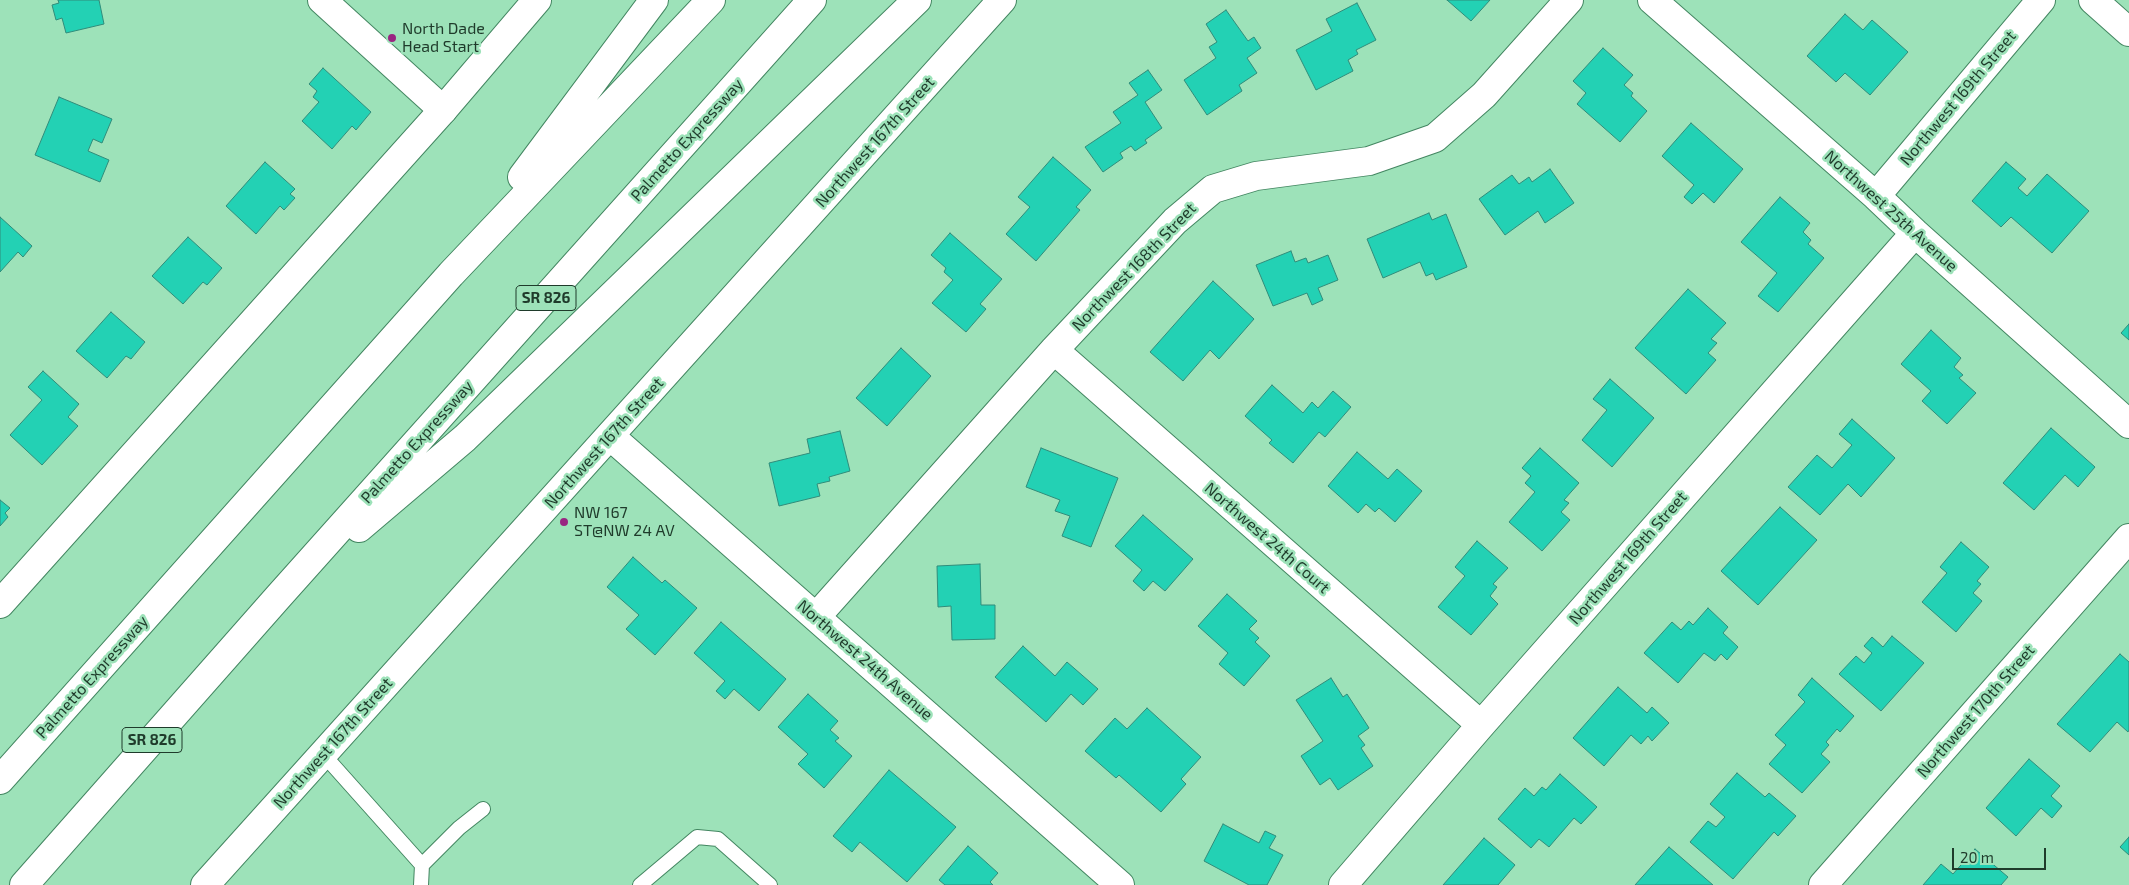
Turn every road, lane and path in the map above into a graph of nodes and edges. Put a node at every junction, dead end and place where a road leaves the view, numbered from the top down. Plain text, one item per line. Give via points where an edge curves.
1 (322, 0) edge
2 (537, 0) edge
3 (654, 0) edge
4 (710, 0) edge
5 (812, 0) edge
6 (917, 0) edge
7 (1002, 0) edge
8 (1569, 0) edge
9 (1652, 0) edge
10 (2041, 0) edge
11 (2093, 0) edge
12 (2129, 32) edge
13 (443, 110) junction
14 (1876, 196) junction
15 (1915, 233) junction
16 (451, 274) junction
17 (1054, 350) junction
18 (2129, 424) edge
19 (610, 436) junction
20 (2129, 538) edge
21 (279, 596) junction
22 (0, 604) edge
23 (816, 617) junction
24 (1481, 725) junction
25 (323, 754) junction
26 (0, 780) edge
27 (483, 809) dead end
28 (422, 866) junction
29 (214, 882) edge
30 (24, 885) edge
31 (421, 885) edge
32 (640, 885) edge
33 (770, 885) edge
34 (1120, 885) edge
35 (1343, 885) edge
36 (1823, 885) edge

1 - 13 main road
2 - 13 main road
3 - 16 main road
4 - 16 main road, Palmetto Expressway
5 - 21 main road, Palmetto Expressway / SR 826
6 - 21 main road via 465,438
7 - 19 main road, Northwest 167th Street
8 - 17 main road, Northwest 168th Street via 1484,95 1435,138 1369,161 1256,176 1213,189 1175,221
9 - 14 main road, Northwest 25th Avenue
10 - 14 main road, Northwest 169th Street
11 - 12 main road
13 - 22 main road
14 - 15 main road, Northwest 25th Avenue
15 - 18 main road, Northwest 25th Avenue
15 - 24 main road, Northwest 169th Street
16 - 26 main road, Palmetto Expressway
17 - 23 main road, Northwest 168th Street
17 - 24 main road, Northwest 24th Court
19 - 23 main road, Northwest 24th Avenue
19 - 25 main road, Northwest 167th Street
20 - 36 main road, Northwest 170th Street
21 - 30 main road, Palmetto Expressway / SR 826
23 - 34 main road, Northwest 24th Avenue
24 - 35 main road, Northwest 169th Street
25 - 28 lane
25 - 29 main road, Northwest 167th Street
27 - 28 lane via 459,828
28 - 31 lane
32 - 33 lane via 697,838 718,839

